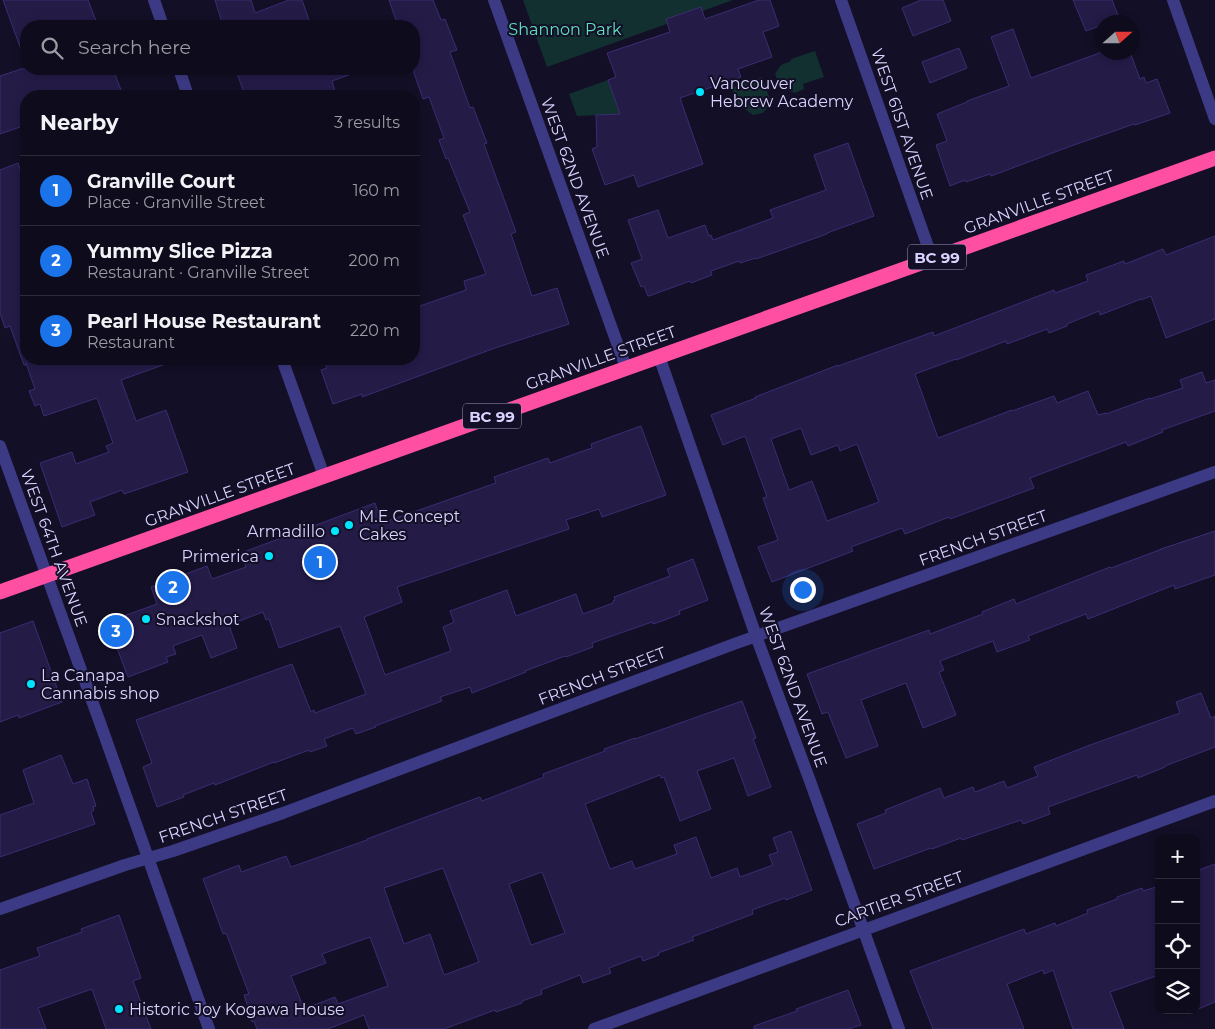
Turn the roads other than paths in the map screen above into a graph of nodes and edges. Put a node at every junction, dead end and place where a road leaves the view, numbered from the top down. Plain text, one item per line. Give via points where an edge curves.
1 (154, 0) edge
2 (494, 0) edge
3 (841, 0) edge
4 (1173, 0) edge
5 (161, 20) edge
6 (180, 75) edge
7 (186, 90) edge
8 (1215, 118) edge
9 (1215, 158) edge
10 (932, 258) junction
11 (660, 356) junction
12 (284, 365) edge
13 (626, 368) junction
14 (0, 446) edge
15 (1215, 472) edge
16 (324, 476) junction
17 (46, 576) junction
18 (0, 592) edge
19 (756, 636) junction
20 (1215, 801) edge
21 (148, 858) junction
22 (0, 909) edge
23 (863, 930) junction
24 (209, 1029) edge
25 (594, 1029) edge
26 (899, 1029) edge

1 - 5 street
2 - 13 street, WEST 62ND AVENUE
3 - 10 street, WEST 61ST AVENUE
4 - 8 street
6 - 7 street
9 - 10 highway, GRANVILLE STREET / BC 99
10 - 11 highway, GRANVILLE STREET / BC 99
11 - 13 highway, GRANVILLE STREET / BC 99
11 - 19 street, WEST 62ND AVENUE
12 - 16 street
13 - 16 highway, GRANVILLE STREET / BC 99
14 - 17 street, WEST 64TH AVENUE
15 - 19 street, FRENCH STREET
16 - 17 highway, GRANVILLE STREET / BC 99
17 - 18 highway, GRANVILLE STREET / BC 99
17 - 21 street, WEST 64TH AVENUE
19 - 21 street, FRENCH STREET via 283,813
19 - 23 street, WEST 62ND AVENUE
20 - 23 street, CARTIER STREET
21 - 22 street, FRENCH STREET
21 - 24 street, WEST 64TH AVENUE
23 - 25 street, CARTIER STREET
23 - 26 street, WEST 62ND AVENUE

